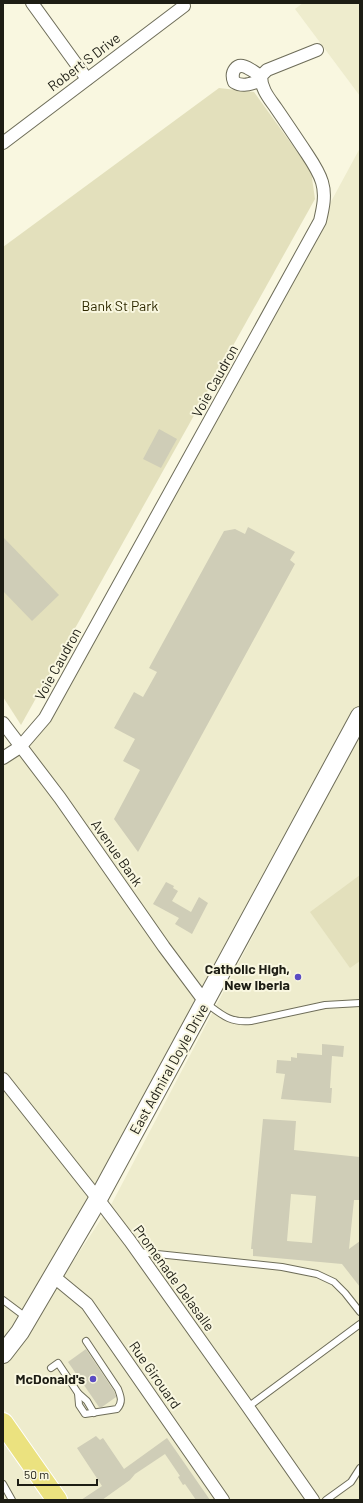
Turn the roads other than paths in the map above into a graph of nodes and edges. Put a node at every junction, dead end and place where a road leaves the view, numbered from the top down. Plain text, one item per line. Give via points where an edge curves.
1 (32, 3) edge
2 (184, 6) dead end
3 (317, 50) dead end
4 (87, 79) junction
5 (3, 143) edge
6 (360, 716) edge
7 (3, 723) edge
8 (20, 747) junction
9 (3, 758) edge
10 (205, 1002) junction
11 (360, 1003) edge
12 (3, 1079) edge
13 (98, 1199) junction
14 (138, 1252) junction
15 (53, 1276) junction
16 (3, 1300) edge
17 (360, 1312) edge
18 (28, 1318) junction
19 (360, 1324) edge
20 (86, 1341) dead end
21 (3, 1354) edge
22 (51, 1368) dead end
23 (78, 1393) junction
24 (248, 1407) junction
25 (94, 1413) junction
26 (3, 1423) edge
27 (360, 1468) edge
28 (3, 1484) edge
29 (54, 1499) edge
30 (12, 1500) edge
31 (223, 1500) edge
32 (313, 1500) edge
33 (326, 1500) edge

1 - 4 street
2 - 4 street, Robert S Drive
3 - 8 street, Voie Caudron via 263,72 261,78 265,92 320,176 324,195 320,221 46,718
4 - 5 street, Robert S Drive
6 - 10 main road, East Admiral Doyle Drive
7 - 8 street, Avenue Bank
8 - 9 street, Voie Caudron
8 - 10 street, Avenue Bank via 60,798
10 - 11 lane via 224,1017 239,1022 325,1005
10 - 13 main road, East Admiral Doyle Drive
12 - 13 street, Promenade Delasalle
13 - 14 street, Promenade Delasalle
13 - 15 main road, East Admiral Doyle Drive
14 - 17 lane via 282,1267 317,1274 334,1282
14 - 24 street, Promenade Delasalle
15 - 18 main road, East Admiral Doyle Drive
15 - 31 street, Rue Girouard via 87,1304
16 - 18 lane
18 - 21 main road, East Admiral Doyle Drive
19 - 24 lane
20 - 25 lane via 118,1389 121,1398 117,1409
22 - 23 lane via 58,1363
23 - 25 lane via 87,1401
23 - 25 lane via 81,1410 85,1414
24 - 32 street, Promenade Delasalle
26 - 29 main road
27 - 33 lane via 351,1482
28 - 30 lane

